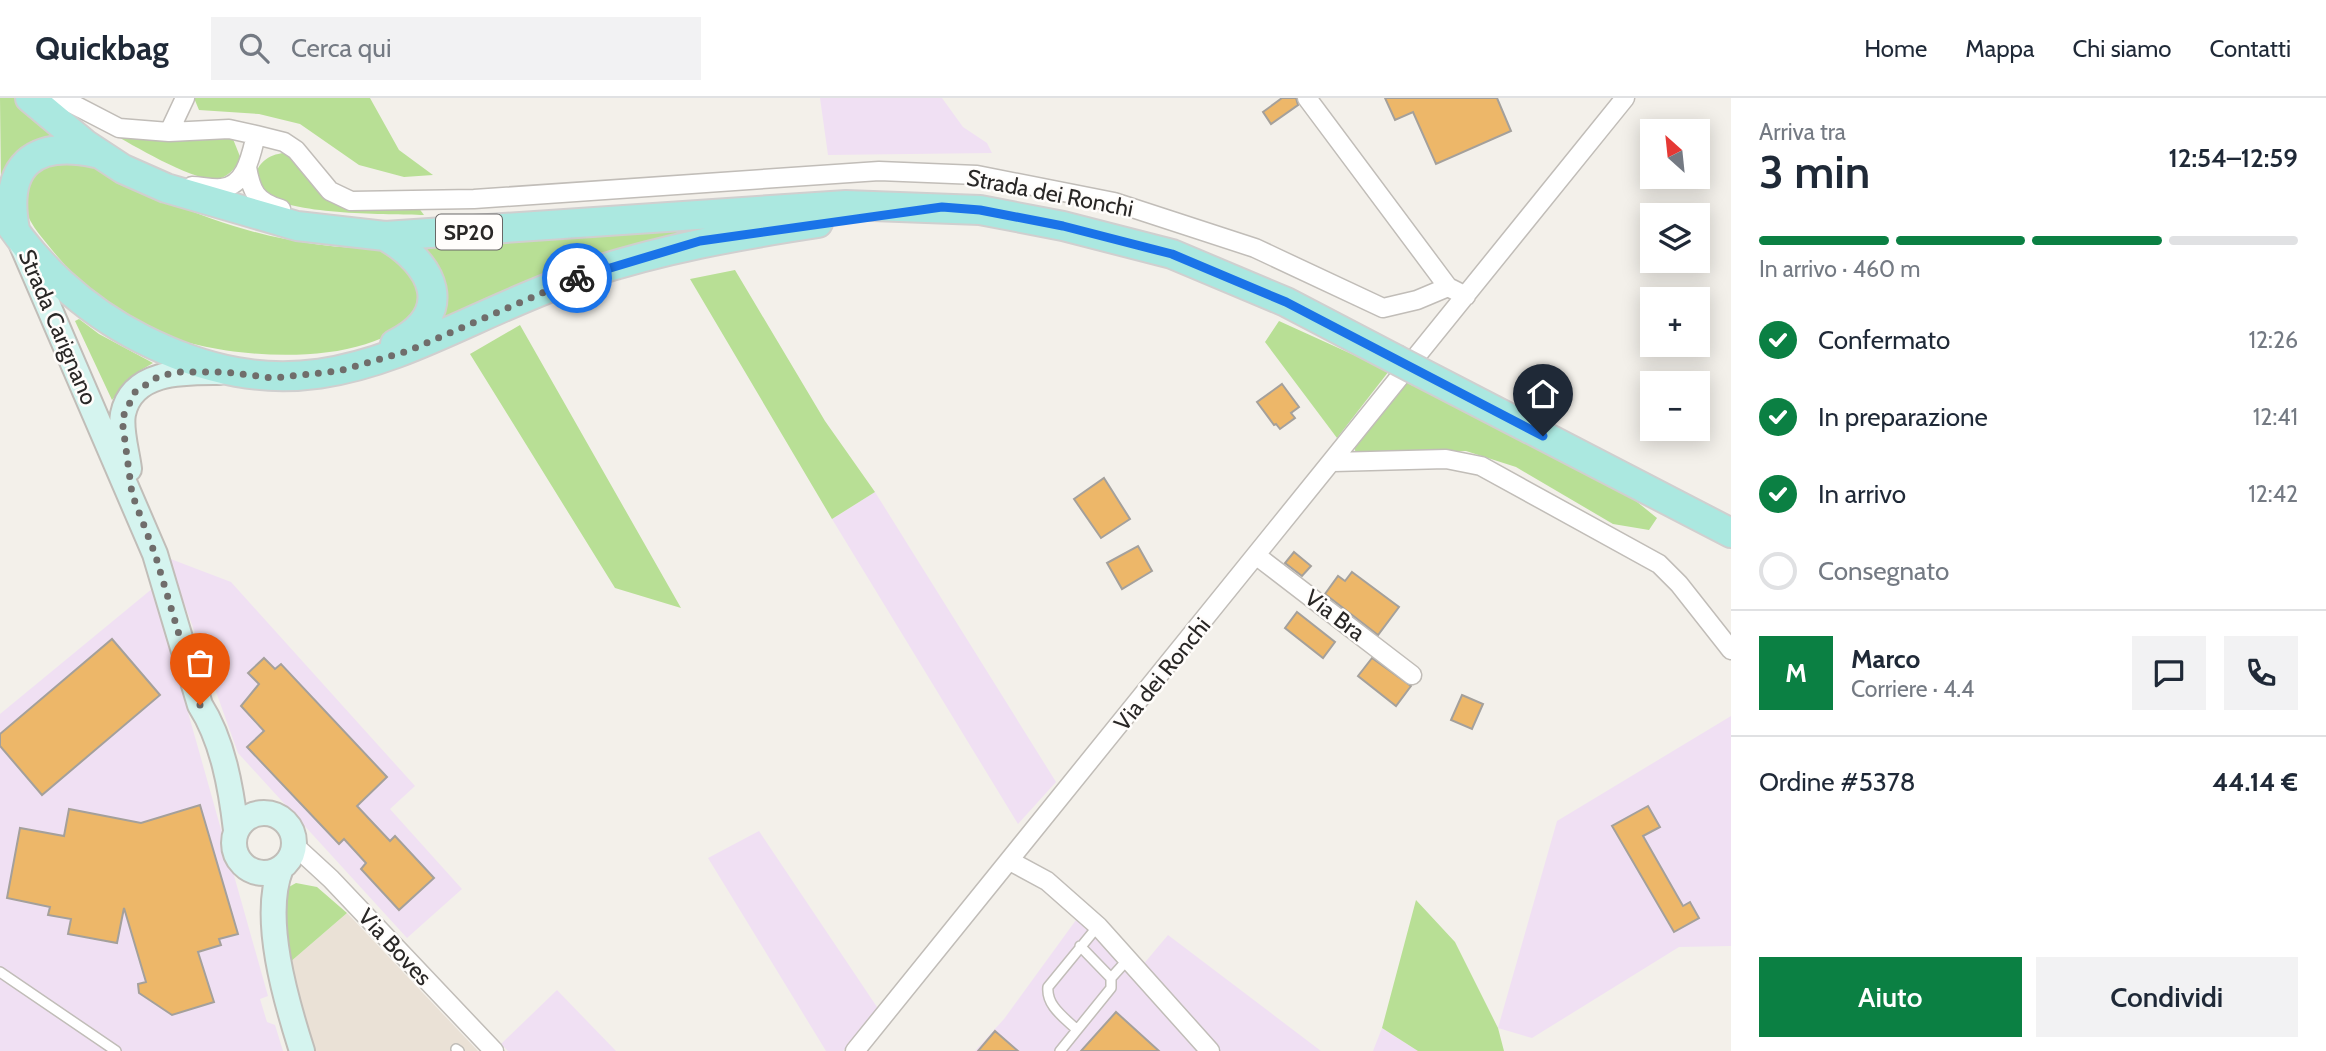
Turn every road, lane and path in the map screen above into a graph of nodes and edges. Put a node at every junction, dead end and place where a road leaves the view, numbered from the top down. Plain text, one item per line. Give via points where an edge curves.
1 (30, 98) edge
2 (61, 98) edge
3 (185, 98) edge
4 (1307, 98) edge
5 (1625, 98) edge
6 (169, 132) junction
7 (256, 135) junction
8 (99, 153) junction
9 (247, 167) junction
10 (166, 188) junction
11 (942, 207) junction
12 (11, 225) edge
13 (317, 228) junction
14 (385, 236) junction
15 (1448, 287) junction
16 (1466, 296) junction
17 (339, 371) junction
18 (225, 372) junction
19 (1332, 462) junction
20 (132, 494) junction
21 (1731, 533) edge
22 (1257, 556) junction
23 (1731, 650) edge
24 (1412, 675) dead end
25 (226, 773) junction
26 (275, 815) junction
27 (236, 831) junction
28 (294, 845) junction
29 (1010, 861) junction
30 (281, 868) junction
31 (250, 869) junction
32 (1098, 926) junction
33 (1080, 946) junction
34 (1129, 958) junction
35 (281, 961) junction
36 (0, 972) edge
37 (1111, 978) junction
38 (1077, 1030) junction
39 (116, 1051) edge
40 (302, 1051) edge
41 (494, 1051) edge
42 (855, 1051) edge
43 (1060, 1051) edge
44 (1210, 1051) edge

1 - 8 main road, SP20
2 - 6 street, Strada dei Ronchi via 119,128
3 - 6 street
4 - 15 street
5 - 16 street
6 - 7 street, Strada dei Ronchi via 212,128
7 - 9 street
7 - 15 street, Strada dei Ronchi via 285,142 330,191 351,201 474,199 879,171 977,175 1114,202 1255,248 1383,308
8 - 10 main road, SP20
8 - 12 main road, SP20 via 65,147 27,164 12,185
9 - 10 street via 238,180 222,188
9 - 13 street via 251,189 261,203
10 - 13 main road, SP20
11 - 14 main road, SP20 via 846,205
11 - 17 main road, SP20 via 700,241 585,275 408,351
11 - 21 main road, SP20 via 1063,226 1172,254 1286,302
12 - 18 main road, SP20 via 39,261 119,328 164,351
12 - 20 street, Strada Carignano
13 - 14 main road, SP20
14 - 17 main road, SP20 via 425,269 432,289 430,310 411,335
15 - 16 street
16 - 19 street, Via dei Ronchi
17 - 18 main road, SP20 via 273,378
18 - 20 street via 159,376 135,392 122,419
19 - 22 street, Via dei Ronchi
19 - 23 street via 1446,459 1480,466 1659,564
20 - 25 street
22 - 24 street, Via Bra
22 - 29 street, Via dei Ronchi
25 - 26 street via 249,799
25 - 27 street
26 - 27 street via 257,813
26 - 28 street via 289,827
27 - 31 street via 237,857
28 - 30 street
28 - 41 street, Via Boves
29 - 32 street via 1047,881
29 - 42 street, Via dei Ronchi
30 - 31 street via 266,873
30 - 35 street via 272,910
31 - 35 street
32 - 33 lane
32 - 34 street
33 - 37 lane
33 - 38 lane via 1048,987 1047,997
34 - 37 lane
34 - 44 street
35 - 40 street
36 - 39 lane
37 - 38 lane via 1111,988
38 - 43 lane

